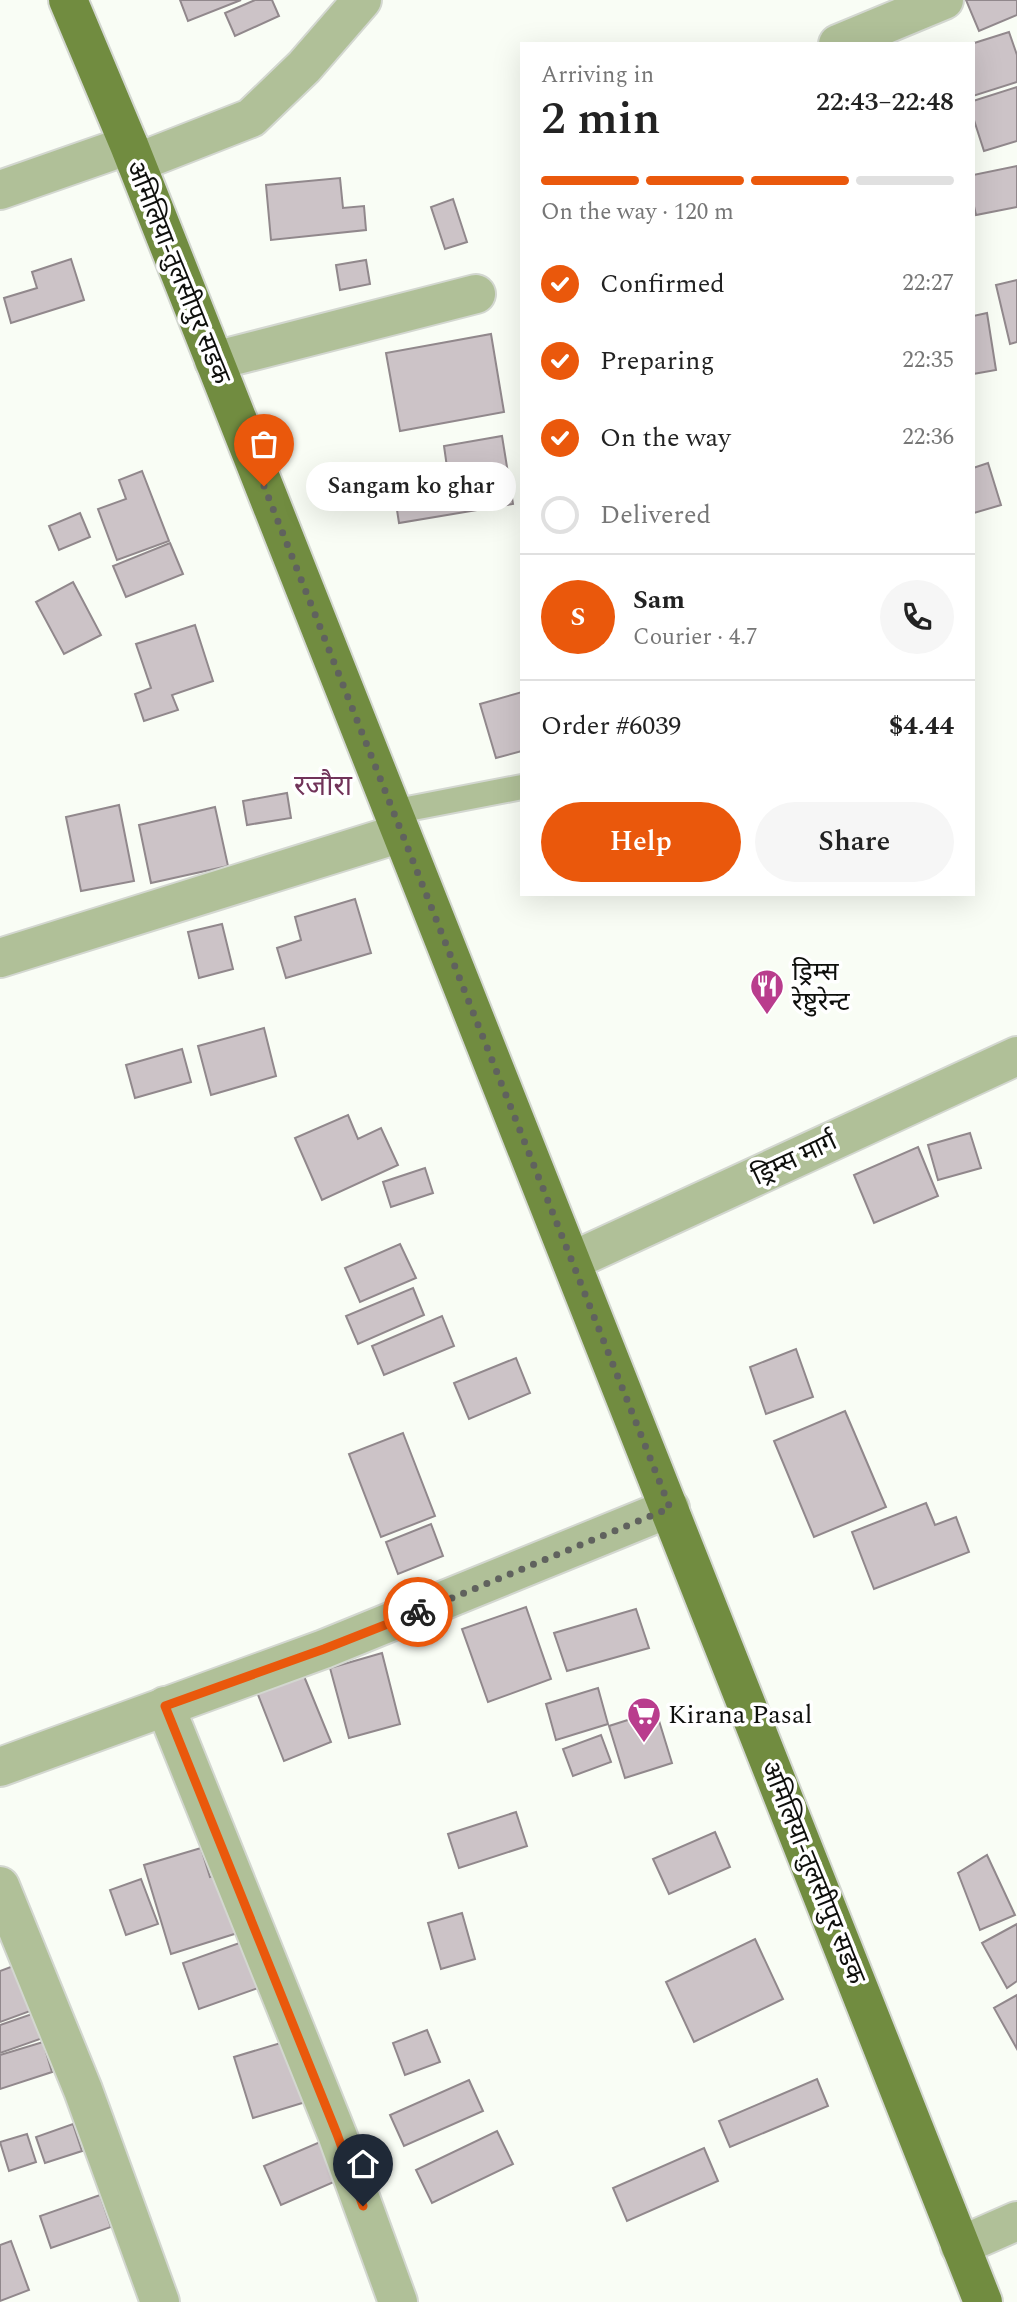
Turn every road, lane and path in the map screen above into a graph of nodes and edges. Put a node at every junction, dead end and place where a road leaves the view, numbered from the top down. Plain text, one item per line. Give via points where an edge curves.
1 (68, 0) edge
2 (362, 0) edge
3 (944, 0) edge
4 (843, 42) edge
5 (132, 154) junction
6 (0, 190) edge
7 (477, 294) dead end
8 (214, 361) junction
9 (520, 788) edge
10 (396, 822) junction
11 (0, 958) edge
12 (1017, 1056) edge
13 (572, 1261) junction
14 (670, 1508) junction
15 (165, 1706) junction
16 (0, 1767) edge
17 (0, 1886) edge
18 (1017, 2221) edge
19 (960, 2246) junction
20 (160, 2302) edge
21 (398, 2302) edge
22 (983, 2302) edge

1 - 5 main road, अमिलिया-तुलसीपुर सडक
2 - 5 street via 304,67 251,118
3 - 4 street
5 - 6 street
5 - 8 main road, अमिलिया-तुलसीपुर सडक
7 - 8 street
8 - 10 main road, अमिलिया-तुलसीपुर सडक
9 - 10 lane
10 - 11 street
10 - 13 main road, अमिलिया-तुलसीपुर सडक
12 - 13 street, ड्रिम्स मार्ग
13 - 14 main road, अमिलिया-तुलसीपुर सडक
14 - 15 street via 337,1644
14 - 19 main road, अमिलिया-तुलसीपुर सडक
15 - 16 street
15 - 21 street via 337,2134
17 - 20 street via 83,2090
18 - 19 street
19 - 22 main road, अमिलिया-तुलसीपुर सडक

